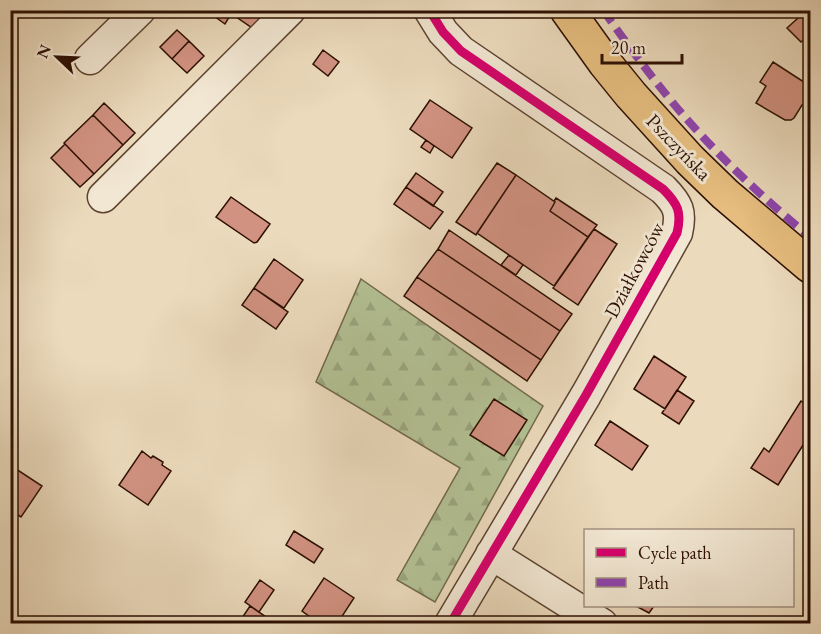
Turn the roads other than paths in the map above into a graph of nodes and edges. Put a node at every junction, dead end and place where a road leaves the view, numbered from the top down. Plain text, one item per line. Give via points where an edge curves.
1 (140, 10) edge
2 (290, 10) edge
3 (423, 10) edge
4 (567, 10) edge
5 (431, 11) edge
6 (90, 58) dead end
7 (103, 197) dead end
8 (810, 266) edge
9 (491, 554) junction
10 (450, 624) edge
11 (602, 624) edge

1 - 6 street
2 - 7 street
3 - 5 street
4 - 8 main road, Pszczyńska via 655,124 725,194
5 - 9 street, Działkowców via 442,32 461,51 663,189 679,210 677,233
9 - 10 street, Działkowców
9 - 11 street

